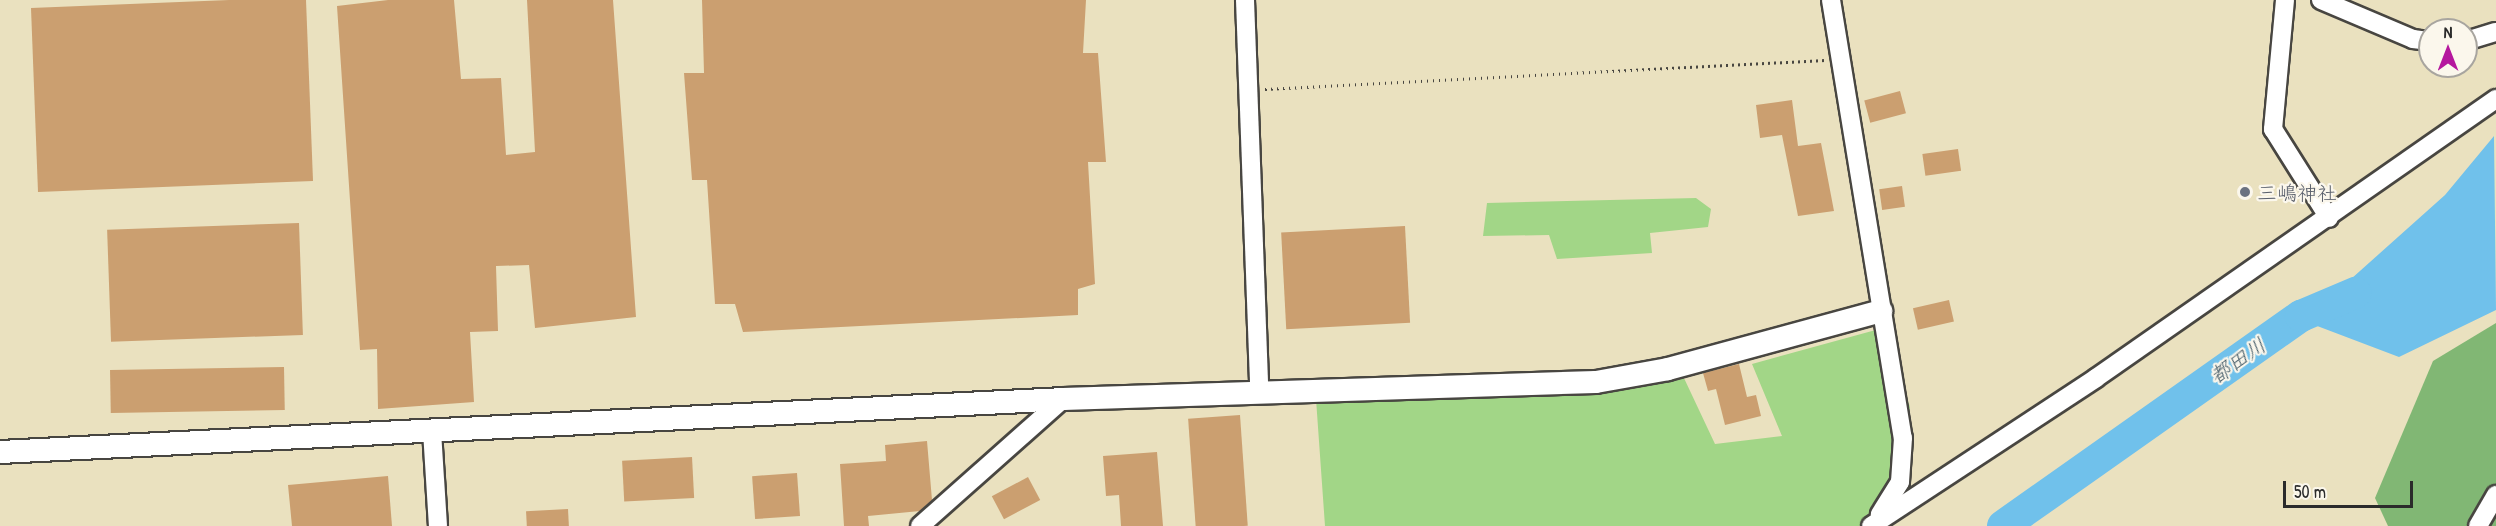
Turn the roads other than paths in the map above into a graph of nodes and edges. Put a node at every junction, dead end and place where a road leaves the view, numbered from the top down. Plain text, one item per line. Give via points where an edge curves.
1 (1245, 0) edge
2 (1831, 0) edge
3 (2285, 0) edge
4 (2321, 0) edge
5 (2496, 32) edge
6 (2478, 37) edge
7 (2418, 40) edge
8 (2496, 99) edge
9 (2329, 218) junction
10 (1881, 311) junction
11 (1259, 391) junction
12 (1063, 399) junction
13 (432, 431) junction
14 (0, 452) edge
15 (2496, 495) edge
16 (438, 526) edge
17 (920, 526) edge
18 (1871, 526) edge
19 (2478, 526) edge

1 - 11 street
2 - 10 street
3 - 9 street via 2273,129
4 - 7 street
5 - 6 street
8 - 9 street
9 - 18 street
10 - 11 street via 1668,369 1596,382
10 - 18 street via 1904,438 1900,482
11 - 12 street
12 - 13 street
12 - 17 street
13 - 14 street
13 - 16 street
15 - 19 street

